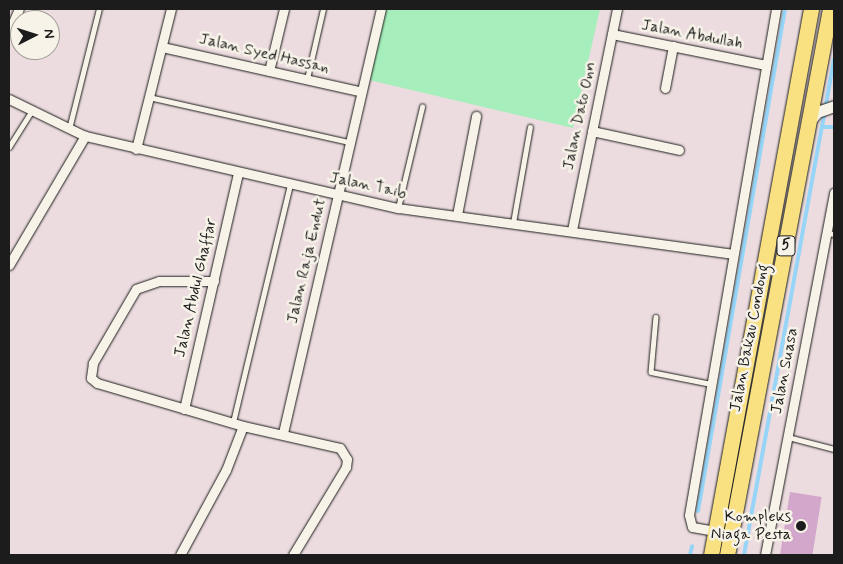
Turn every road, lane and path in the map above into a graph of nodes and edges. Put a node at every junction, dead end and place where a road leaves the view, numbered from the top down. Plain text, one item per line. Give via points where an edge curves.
1 (19, 9) edge
2 (99, 9) edge
3 (171, 9) edge
4 (284, 9) edge
5 (323, 9) edge
6 (381, 9) edge
7 (617, 9) edge
8 (776, 9) edge
9 (811, 9) edge
10 (830, 9) edge
11 (9, 32) edge
12 (612, 34) junction
13 (673, 46) junction
14 (162, 47) junction
15 (766, 65) junction
16 (270, 71) junction
17 (307, 79) junction
18 (665, 88) dead end
19 (359, 91) junction
20 (149, 97) junction
21 (9, 100) edge
22 (834, 106) edge
23 (422, 107) dead end
24 (31, 112) junction
25 (476, 116) dead end
26 (813, 117) junction
27 (530, 127) dead end
28 (69, 130) junction
29 (592, 131) junction
30 (85, 136) junction
31 (349, 142) junction
32 (9, 147) edge
33 (136, 148) junction
34 (679, 150) dead end
35 (238, 173) junction
36 (290, 185) junction
37 (834, 193) edge
38 (338, 195) junction
39 (398, 208) junction
40 (456, 215) junction
41 (513, 223) junction
42 (572, 230) junction
43 (830, 234) edge
44 (733, 254) junction
45 (9, 265) edge
46 (214, 280) junction
47 (656, 317) dead end
48 (711, 384) junction
49 (184, 410) junction
50 (233, 422) junction
51 (243, 426) junction
52 (283, 433) junction
53 (788, 437) junction
54 (834, 448) edge
55 (715, 531) junction
56 (180, 555) edge
57 (293, 555) edge
58 (711, 555) edge
59 (727, 555) edge
60 (765, 555) edge

1 - 11 street
2 - 28 lane
3 - 14 street
4 - 16 street
5 - 17 lane
6 - 19 street, Jalan Raja Endut
7 - 12 street, Jalan Dato Onn
8 - 15 street
9 - 55 main road, Jalan Bakau Condong / 5
10 - 26 main road, Jalan Bakau Condong / 5
12 - 13 street, Jalan Abdullah
12 - 29 street, Jalan Dato Onn
13 - 15 street, Jalan Abdullah
13 - 18 street
14 - 16 street, Jalan Syed Hassan
14 - 20 street
15 - 44 street
16 - 17 street, Jalan Syed Hassan
17 - 19 street, Jalan Syed Hassan
19 - 31 street, Jalan Raja Endut
20 - 31 lane
20 - 33 street
21 - 24 street, Jalan Taib
22 - 26 street
23 - 39 lane
24 - 28 street, Jalan Taib
24 - 32 lane
25 - 40 street
26 - 59 main road, Jalan Bakau Condong / 5
27 - 41 lane
28 - 30 street, Jalan Taib
29 - 34 street
29 - 42 street, Jalan Dato Onn
30 - 33 street, Jalan Taib
30 - 45 street
31 - 38 street, Jalan Raja Endut
33 - 35 street, Jalan Taib
35 - 36 street, Jalan Taib
35 - 46 street, Jalan Abdul Ghaffar
36 - 38 street, Jalan Taib
36 - 50 lane
37 - 43 street, Jalan Suasa
38 - 39 street, Jalan Taib
38 - 52 street, Jalan Raja Endut
39 - 40 street, Jalan Taib
40 - 41 street, Jalan Taib
41 - 42 street, Jalan Taib
42 - 44 street, Jalan Taib
43 - 53 street, Jalan Suasa
44 - 48 street
46 - 49 street, Jalan Abdul Ghaffar
46 - 49 street via 158,281 136,289 90,371 97,383
47 - 48 lane via 651,372
48 - 55 street via 689,521 692,527
49 - 50 street
50 - 51 street
51 - 52 street
51 - 56 street via 226,470
52 - 57 street via 340,448 347,459
53 - 54 lane
53 - 60 street, Jalan Suasa
55 - 58 main road, Jalan Bakau Condong / 5

